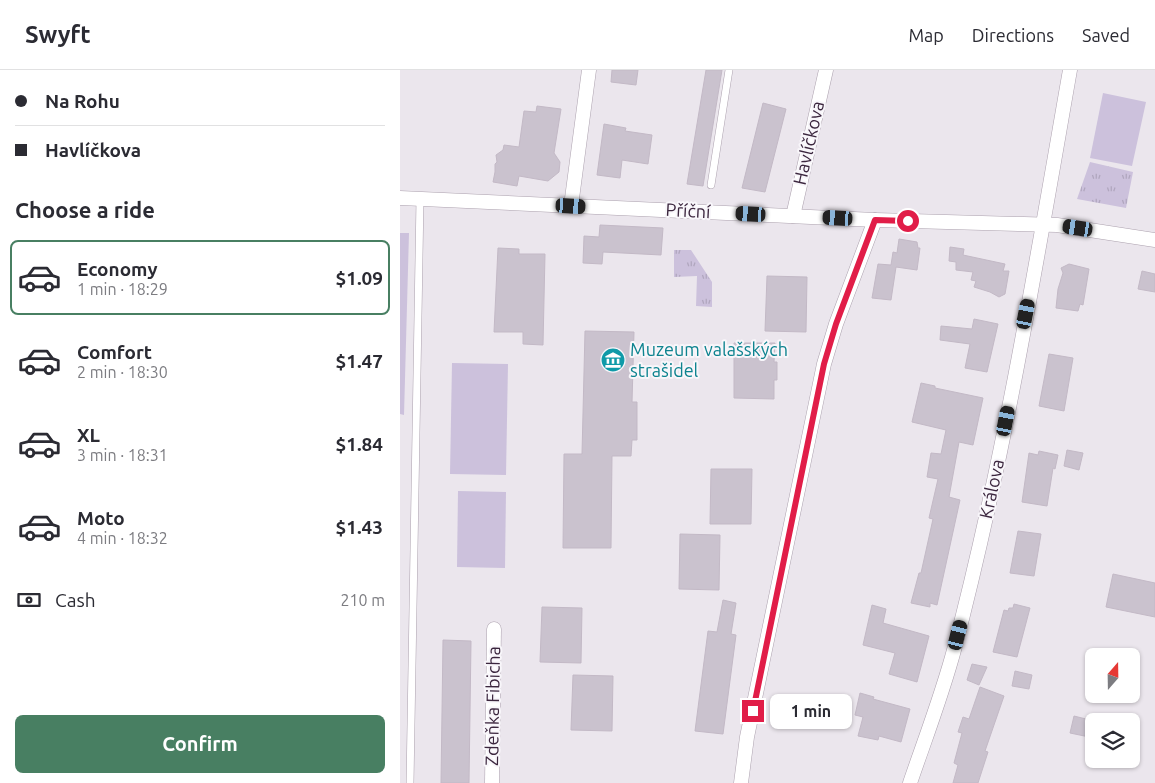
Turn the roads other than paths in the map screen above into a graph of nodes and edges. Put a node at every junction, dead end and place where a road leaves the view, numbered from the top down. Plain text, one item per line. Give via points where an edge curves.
1 (589, 70) edge
2 (729, 70) edge
3 (826, 70) edge
4 (1070, 70) edge
5 (711, 185) dead end
6 (400, 198) edge
7 (420, 199) junction
8 (571, 206) junction
9 (792, 216) junction
10 (875, 220) junction
11 (1043, 224) junction
12 (1155, 240) edge
13 (494, 629) dead end
14 (410, 783) edge
15 (492, 783) edge
16 (741, 783) edge
17 (910, 783) edge

1 - 8 street
2 - 5 lane
3 - 9 street, Havlíčkova
4 - 11 street, Králova
6 - 7 street, Příční
7 - 8 street, Příční
7 - 14 lane
8 - 9 street, Příční
9 - 10 street, Příční
10 - 11 street, Příční
10 - 16 street via 824,364
11 - 12 street, Příční
11 - 17 street, Králova via 980,546 953,652
13 - 15 street, Zdeňka Fibicha

